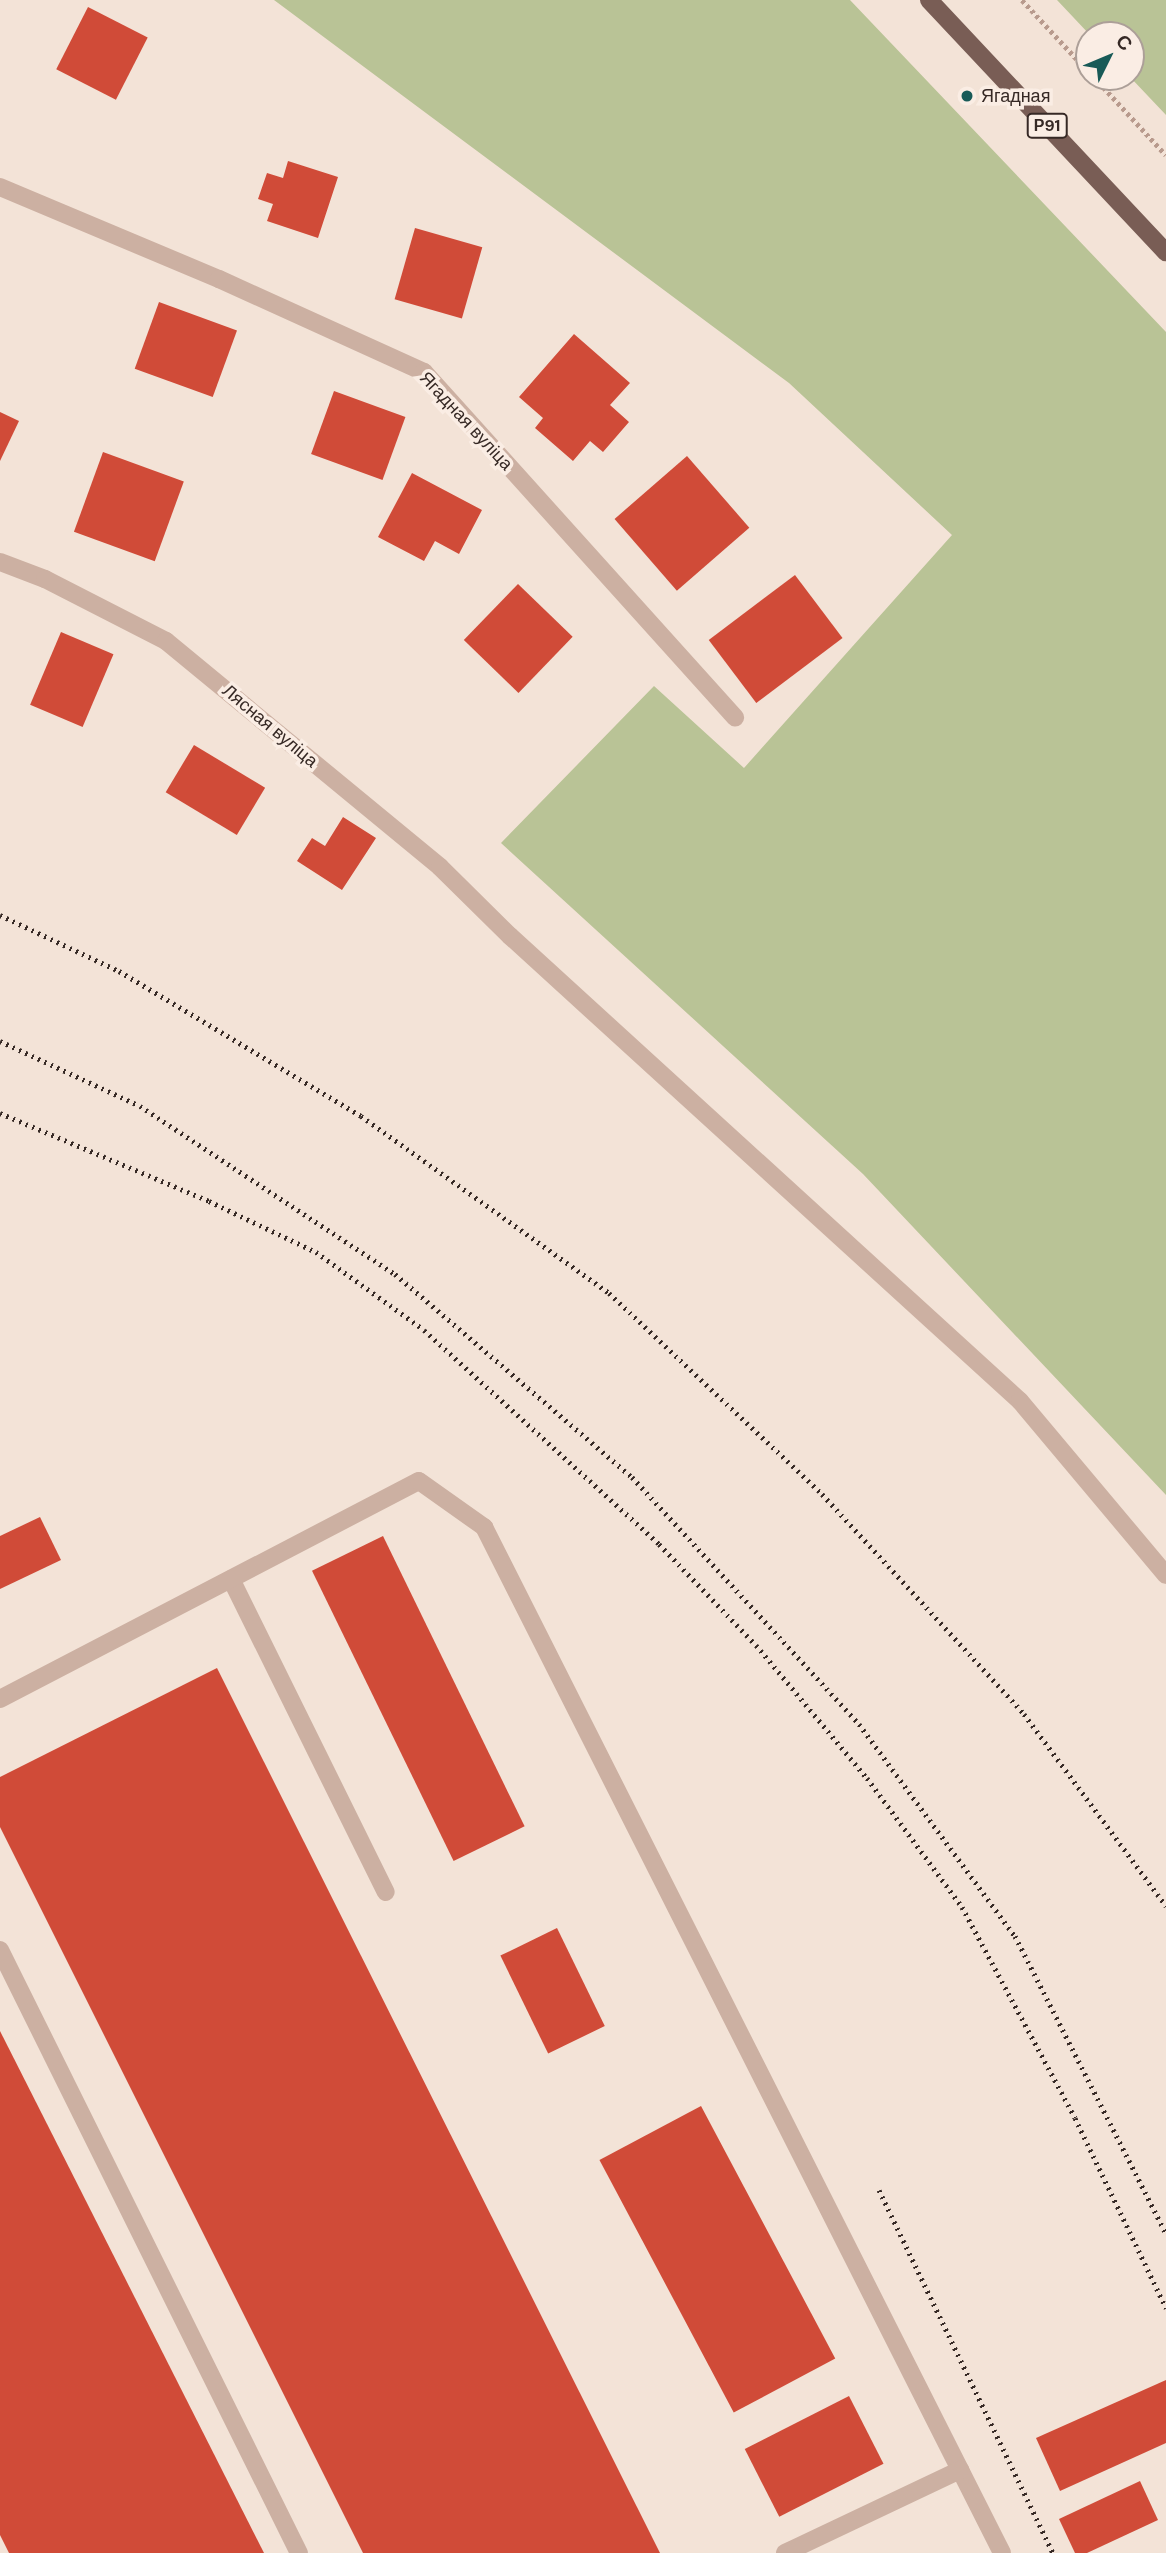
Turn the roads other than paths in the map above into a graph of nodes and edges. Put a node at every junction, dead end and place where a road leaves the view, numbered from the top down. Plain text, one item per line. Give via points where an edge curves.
1 (929, 0) edge
2 (0, 187) edge
3 (1166, 252) edge
4 (0, 562) edge
5 (735, 718) dead end
6 (1166, 1575) edge
7 (231, 1578) junction
8 (0, 1699) edge
9 (386, 1892) dead end
10 (0, 1950) edge
11 (960, 2470) junction
12 (299, 2553) edge
13 (785, 2553) edge
14 (1002, 2553) edge

1 - 3 main road, Р91
2 - 5 street, Ягадная вуліца via 424,372
4 - 6 street, Лясная вуліца via 45,579 166,640 440,867 1020,1401
7 - 8 street
7 - 9 street
7 - 11 street via 419,1480 484,1527
10 - 12 street
11 - 13 street
11 - 14 street

